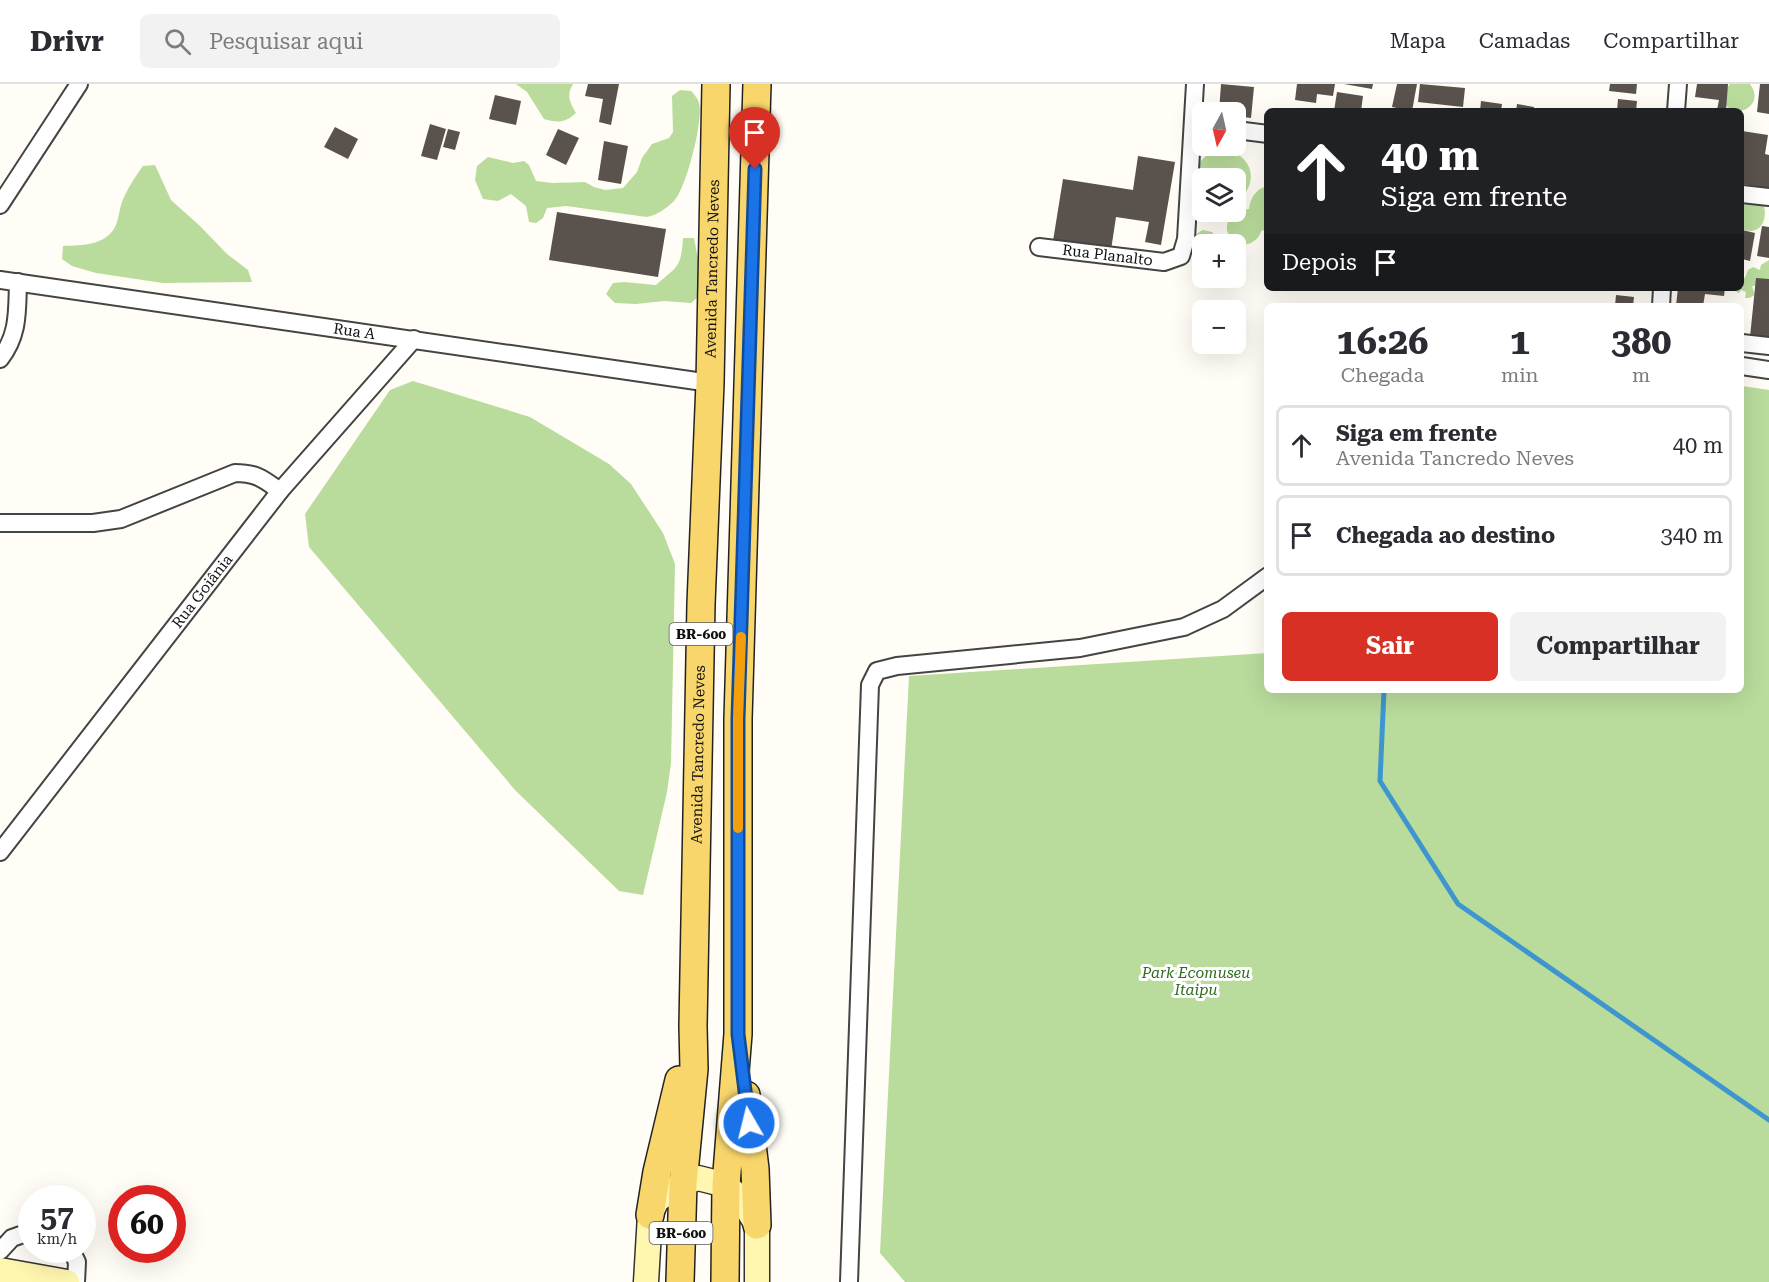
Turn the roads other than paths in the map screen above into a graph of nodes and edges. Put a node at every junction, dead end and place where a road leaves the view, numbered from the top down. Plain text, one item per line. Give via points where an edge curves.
1 (79, 84) edge
2 (716, 84) edge
3 (757, 84) edge
4 (1195, 84) edge
5 (1678, 84) edge
6 (1196, 102) edge
7 (1676, 108) edge
8 (1246, 131) edge
9 (1264, 134) edge
10 (1195, 156) edge
11 (1744, 194) edge
12 (1769, 197) edge
13 (0, 205) edge
14 (1039, 247) dead end
15 (0, 280) edge
16 (18, 282) junction
17 (414, 339) junction
18 (1744, 343) edge
19 (1769, 346) edge
20 (0, 359) edge
21 (1744, 366) edge
22 (1769, 370) edge
23 (710, 383) junction
24 (280, 491) junction
25 (0, 523) edge
26 (1264, 579) edge
27 (0, 852) edge
28 (693, 1026) junction
29 (738, 1034) junction
30 (683, 1183) junction
31 (726, 1185) junction
32 (650, 1215) junction
33 (757, 1225) junction
34 (18, 1236) edge
35 (0, 1251) edge
36 (77, 1263) edge
37 (0, 1270) edge
38 (67, 1282) edge
39 (76, 1282) edge
40 (646, 1282) edge
41 (680, 1282) edge
42 (725, 1282) edge
43 (757, 1282) edge
44 (849, 1282) edge

1 - 13 street
2 - 23 main road, Avenida Tancredo Neves / BR-600
3 - 29 main road, BR-600 via 738,719
4 - 6 street, Rua Planalto
5 - 7 street
8 - 9 street
10 - 14 street, Rua Planalto via 1181,256 1164,262
11 - 12 street
15 - 16 street, Rua A
16 - 17 street, Rua A
16 - 20 street via 14,335
17 - 23 street, Rua A
17 - 24 street, Rua Goiânia
18 - 19 street
21 - 22 street
23 - 28 main road, Avenida Tancredo Neves / BR-600 via 701,604
24 - 25 street via 250,473 235,473 121,519 93,523
24 - 27 street, Rua Goiânia
26 - 44 street via 1223,609 1184,627 1080,648 878,671 870,685
28 - 30 main road, Avenida Tancredo Neves / BR-600 via 694,1069
28 - 32 main road
29 - 31 main road, BR-600
29 - 33 main road via 755,1169
30 - 31 street via 698,1178
30 - 32 street via 657,1200
30 - 41 main road, Avenida Tancredo Neves / BR-600
31 - 33 street via 742,1200
31 - 42 main road, BR-600
32 - 40 street
33 - 43 street
34 - 35 street
36 - 39 street
37 - 38 street

